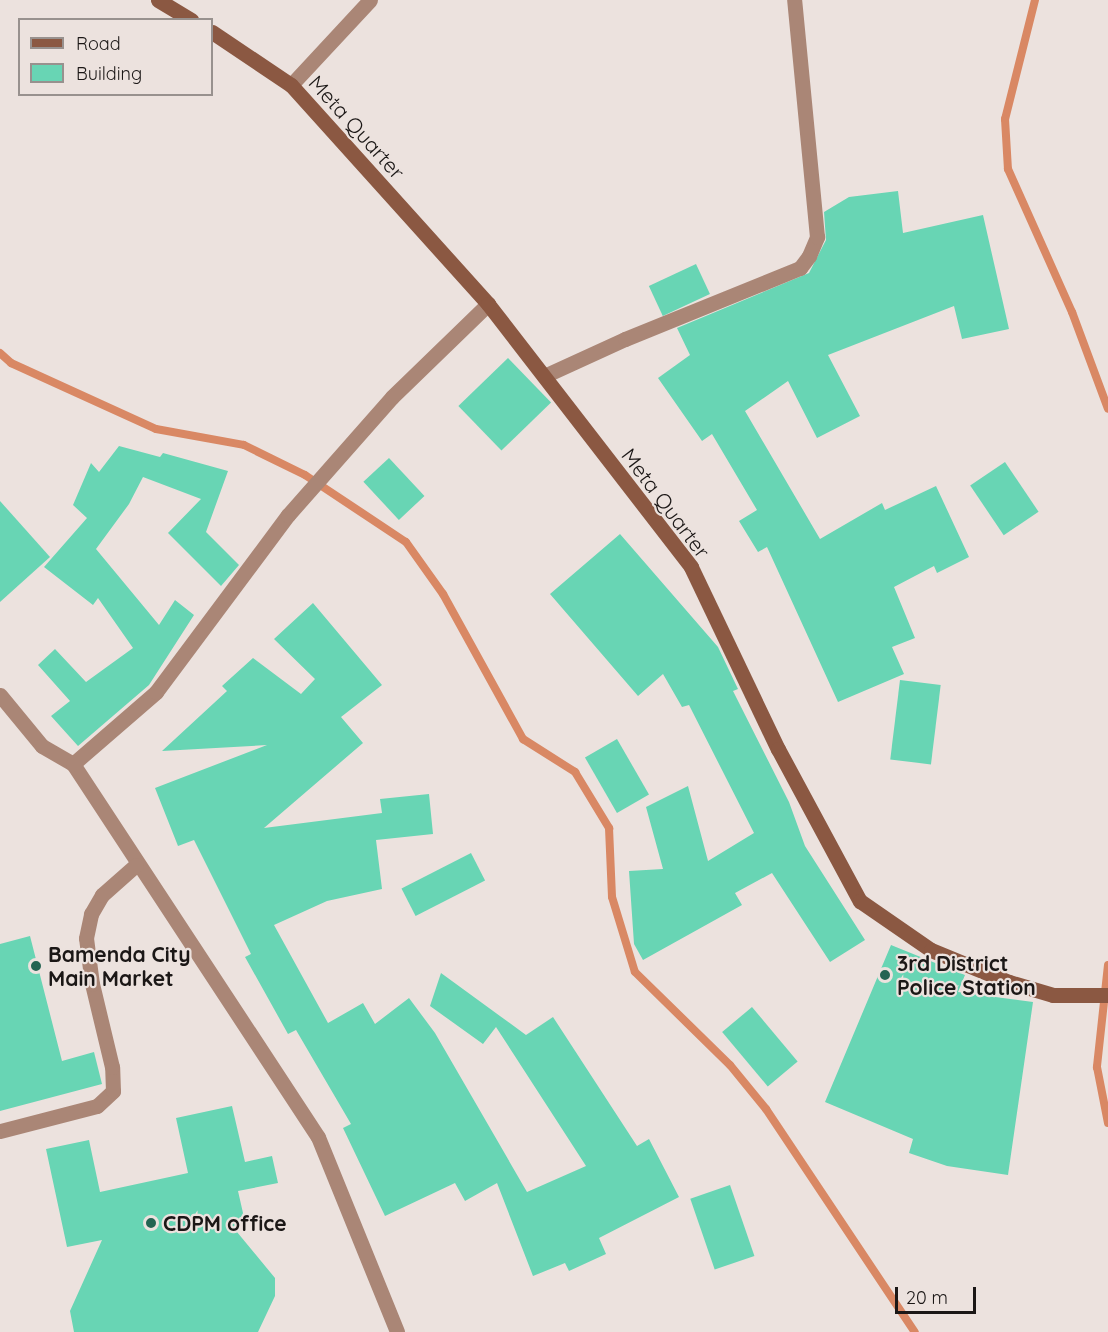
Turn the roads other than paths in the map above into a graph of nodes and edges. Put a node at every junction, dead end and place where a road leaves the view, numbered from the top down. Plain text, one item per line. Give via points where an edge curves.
1 (158, 0) edge
2 (370, 0) edge
3 (794, 0) edge
4 (188, 18) edge
5 (213, 33) edge
6 (291, 85) junction
7 (488, 304) junction
8 (544, 376) junction
9 (0, 695) edge
10 (73, 764) junction
11 (136, 865) junction
12 (1108, 995) edge
13 (0, 1131) edge
14 (397, 1332) edge

1 - 4 main road
2 - 6 street
3 - 8 street via 817,237 809,256 800,268
5 - 6 main road, Meta Quarter
6 - 7 main road, Meta Quarter
7 - 8 main road, Meta Quarter
7 - 10 street via 392,397 288,515 156,692
8 - 12 main road, Meta Quarter via 691,567 778,749 860,901 931,950 1009,982 1053,995
9 - 10 street via 42,746
10 - 11 street
11 - 13 street via 102,895 91,914 86,938 92,984 112,1067 112,1091 97,1106
11 - 14 street via 318,1137

